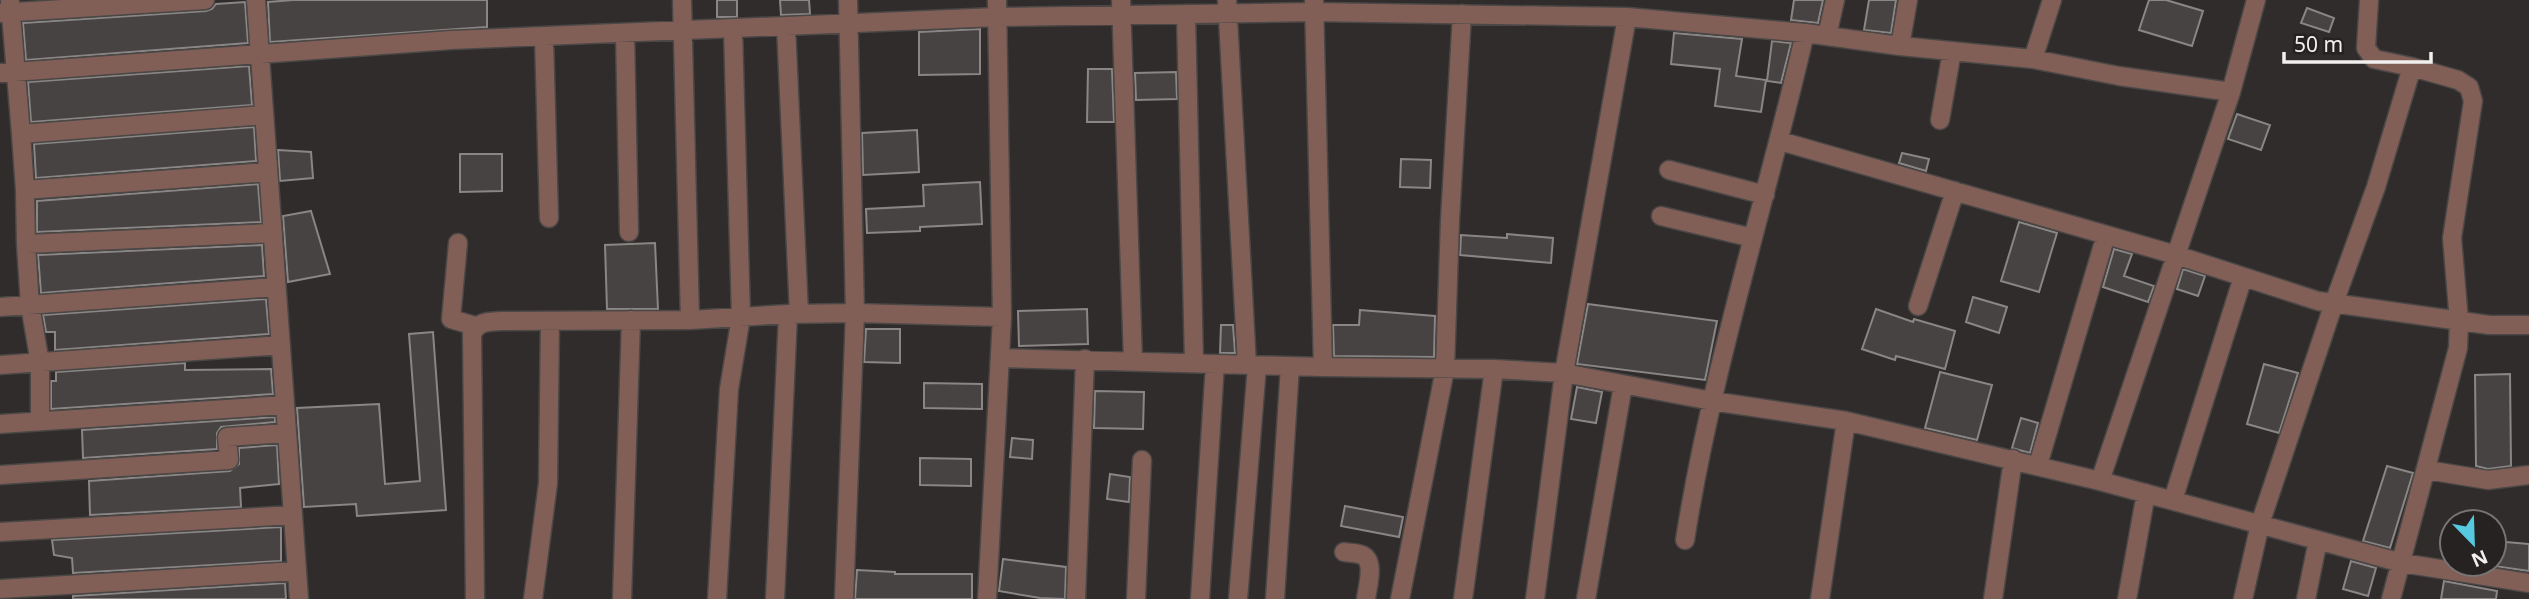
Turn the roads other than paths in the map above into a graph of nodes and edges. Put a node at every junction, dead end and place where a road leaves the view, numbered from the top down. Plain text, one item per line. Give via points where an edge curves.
1 (205, 0) edge
2 (256, 0) edge
3 (682, 0) edge
4 (848, 0) edge
5 (1835, 0) edge
6 (1908, 0) edge
7 (2052, 0) edge
8 (2256, 0) edge
9 (2369, 0) edge
10 (1314, 6) edge
11 (1227, 7) edge
12 (7, 8) edge
13 (1121, 8) edge
14 (997, 9) edge
15 (1620, 11) edge
16 (1186, 14) junction
17 (1462, 14) junction
18 (848, 24) junction
19 (786, 26) junction
20 (733, 29) junction
21 (682, 31) junction
22 (625, 33) junction
23 (1805, 33) junction
24 (1827, 36) junction
25 (544, 37) junction
26 (1900, 46) junction
27 (1952, 51) junction
28 (260, 54) junction
29 (2034, 59) junction
30 (2412, 66) junction
31 (8, 72) edge
32 (2231, 92) junction
33 (264, 115) junction
34 (1941, 120) dead end
35 (21, 134) junction
36 (1780, 141) junction
37 (1669, 170) dead end
38 (268, 172) junction
39 (24, 190) junction
40 (1955, 191) junction
41 (1765, 195) junction
42 (1661, 216) dead end
43 (549, 218) dead end
44 (629, 232) dead end
45 (273, 233) junction
46 (2106, 235) junction
47 (1753, 238) junction
48 (458, 243) dead end
49 (26, 244) junction
50 (2176, 255) junction
51 (2243, 277) junction
52 (276, 287) junction
53 (2334, 303) junction
54 (30, 305) junction
55 (1918, 306) dead end
56 (0, 307) edge
57 (855, 313) junction
58 (794, 314) junction
59 (741, 317) junction
60 (1002, 317) junction
61 (632, 320) junction
62 (690, 320) junction
63 (550, 321) junction
64 (2459, 321) junction
65 (2529, 325) edge
66 (475, 326) junction
67 (281, 345) junction
68 (1000, 358) junction
69 (1085, 359) junction
70 (1133, 360) junction
71 (40, 363) junction
72 (1194, 363) junction
73 (1215, 364) junction
74 (0, 365) edge
75 (1252, 365) junction
76 (1290, 366) junction
77 (1323, 367) junction
78 (1445, 369) junction
79 (1494, 369) junction
80 (1564, 373) junction
81 (1623, 385) junction
82 (1712, 401) junction
83 (285, 405) junction
84 (40, 421) junction
85 (1846, 421) junction
86 (0, 424) edge
87 (286, 433) junction
88 (2013, 459) junction
89 (1142, 460) dead end
90 (2038, 466) junction
91 (2427, 470) junction
92 (0, 475) edge
93 (2529, 475) edge
94 (2100, 481) junction
95 (2146, 493) junction
96 (2173, 500) junction
97 (293, 515) junction
98 (2260, 524) junction
99 (0, 532) edge
100 (1685, 540) dead end
101 (2318, 540) junction
102 (1345, 552) dead end
103 (2402, 563) junction
104 (297, 570) junction
105 (2529, 583) edge
106 (0, 589) edge
107 (299, 599) edge
108 (475, 599) edge
109 (533, 599) edge
110 (622, 599) edge
111 (717, 599) edge
112 (775, 599) edge
113 (844, 599) edge
114 (987, 599) edge
115 (1076, 599) edge
116 (1136, 599) edge
117 (1200, 599) edge
118 (1238, 599) edge
119 (1275, 599) edge
120 (1366, 599) edge
121 (1400, 599) edge
122 (1463, 599) edge
123 (1535, 599) edge
124 (1586, 599) edge
125 (1820, 599) edge
126 (1993, 599) edge
127 (2127, 599) edge
128 (2243, 599) edge
129 (2306, 599) edge
130 (2391, 599) edge

1 - 12 street
2 - 28 street
3 - 21 street
4 - 18 street
5 - 24 street
6 - 26 street
7 - 29 street
8 - 32 street
9 - 30 street via 2366,48 2374,59
10 - 11 street
10 - 17 street
10 - 77 street
11 - 16 street
11 - 75 street
12 - 31 street
13 - 14 street
13 - 16 street
13 - 70 street
14 - 18 street
14 - 60 street
15 - 17 street
15 - 23 street
15 - 80 street
16 - 72 street
17 - 78 street
18 - 19 street
18 - 57 street
19 - 20 street
19 - 58 street
20 - 21 street
20 - 59 street
21 - 22 street
21 - 62 street
22 - 25 street
22 - 44 street
23 - 24 street
23 - 36 street
24 - 26 street
25 - 28 street
25 - 43 street
26 - 27 street
27 - 29 street
27 - 34 street
28 - 31 street
28 - 33 street
29 - 32 street
30 - 53 street via 2376,187
30 - 64 street via 2458,80 2469,87 2473,101 2452,238
31 - 35 street
32 - 50 street
33 - 35 street
33 - 38 street
35 - 39 street
36 - 40 street
36 - 41 street
37 - 41 street
38 - 39 street
38 - 45 street
39 - 49 street
40 - 46 street
40 - 55 street
41 - 47 street
42 - 47 street
45 - 49 street
45 - 52 street
46 - 50 street
46 - 90 street
47 - 82 street
48 - 66 street via 451,319
49 - 54 street
50 - 51 street
50 - 94 street
51 - 53 street
51 - 96 street
52 - 54 street
52 - 67 street
53 - 64 street
53 - 98 street
54 - 56 street
54 - 71 street
57 - 58 street
57 - 60 street
57 - 113 street
58 - 59 street
58 - 112 street
59 - 62 street
59 - 111 street via 729,389
60 - 68 street
61 - 62 street
61 - 63 street
61 - 110 street
63 - 66 street
63 - 109 street via 548,483
64 - 65 street
64 - 91 street via 2458,348
66 - 108 street via 471,334
67 - 71 street
67 - 83 street
68 - 69 street
68 - 114 street
69 - 70 street
69 - 115 street
70 - 72 street
71 - 74 street
71 - 84 street
72 - 73 street
73 - 75 street
73 - 117 street
75 - 76 street
75 - 118 street
76 - 77 street
76 - 119 street
77 - 78 street
78 - 79 street
78 - 121 street
79 - 80 street
79 - 122 street
80 - 81 street
80 - 123 street
81 - 82 street
81 - 124 street
82 - 85 street
82 - 100 street
83 - 84 street
83 - 87 street
84 - 86 street
85 - 88 street
85 - 125 street
87 - 92 street via 227,438 229,460
87 - 97 street
88 - 90 street
88 - 126 street
89 - 116 street
90 - 94 street
91 - 93 street via 2488,480
91 - 103 street
94 - 95 street
95 - 96 street
95 - 127 street
96 - 98 street
97 - 99 street
97 - 104 street
98 - 101 street
98 - 128 street
101 - 103 street
101 - 129 street
102 - 120 street via 1362,555 1370,565
103 - 105 street
103 - 130 street
104 - 106 street
104 - 107 street

